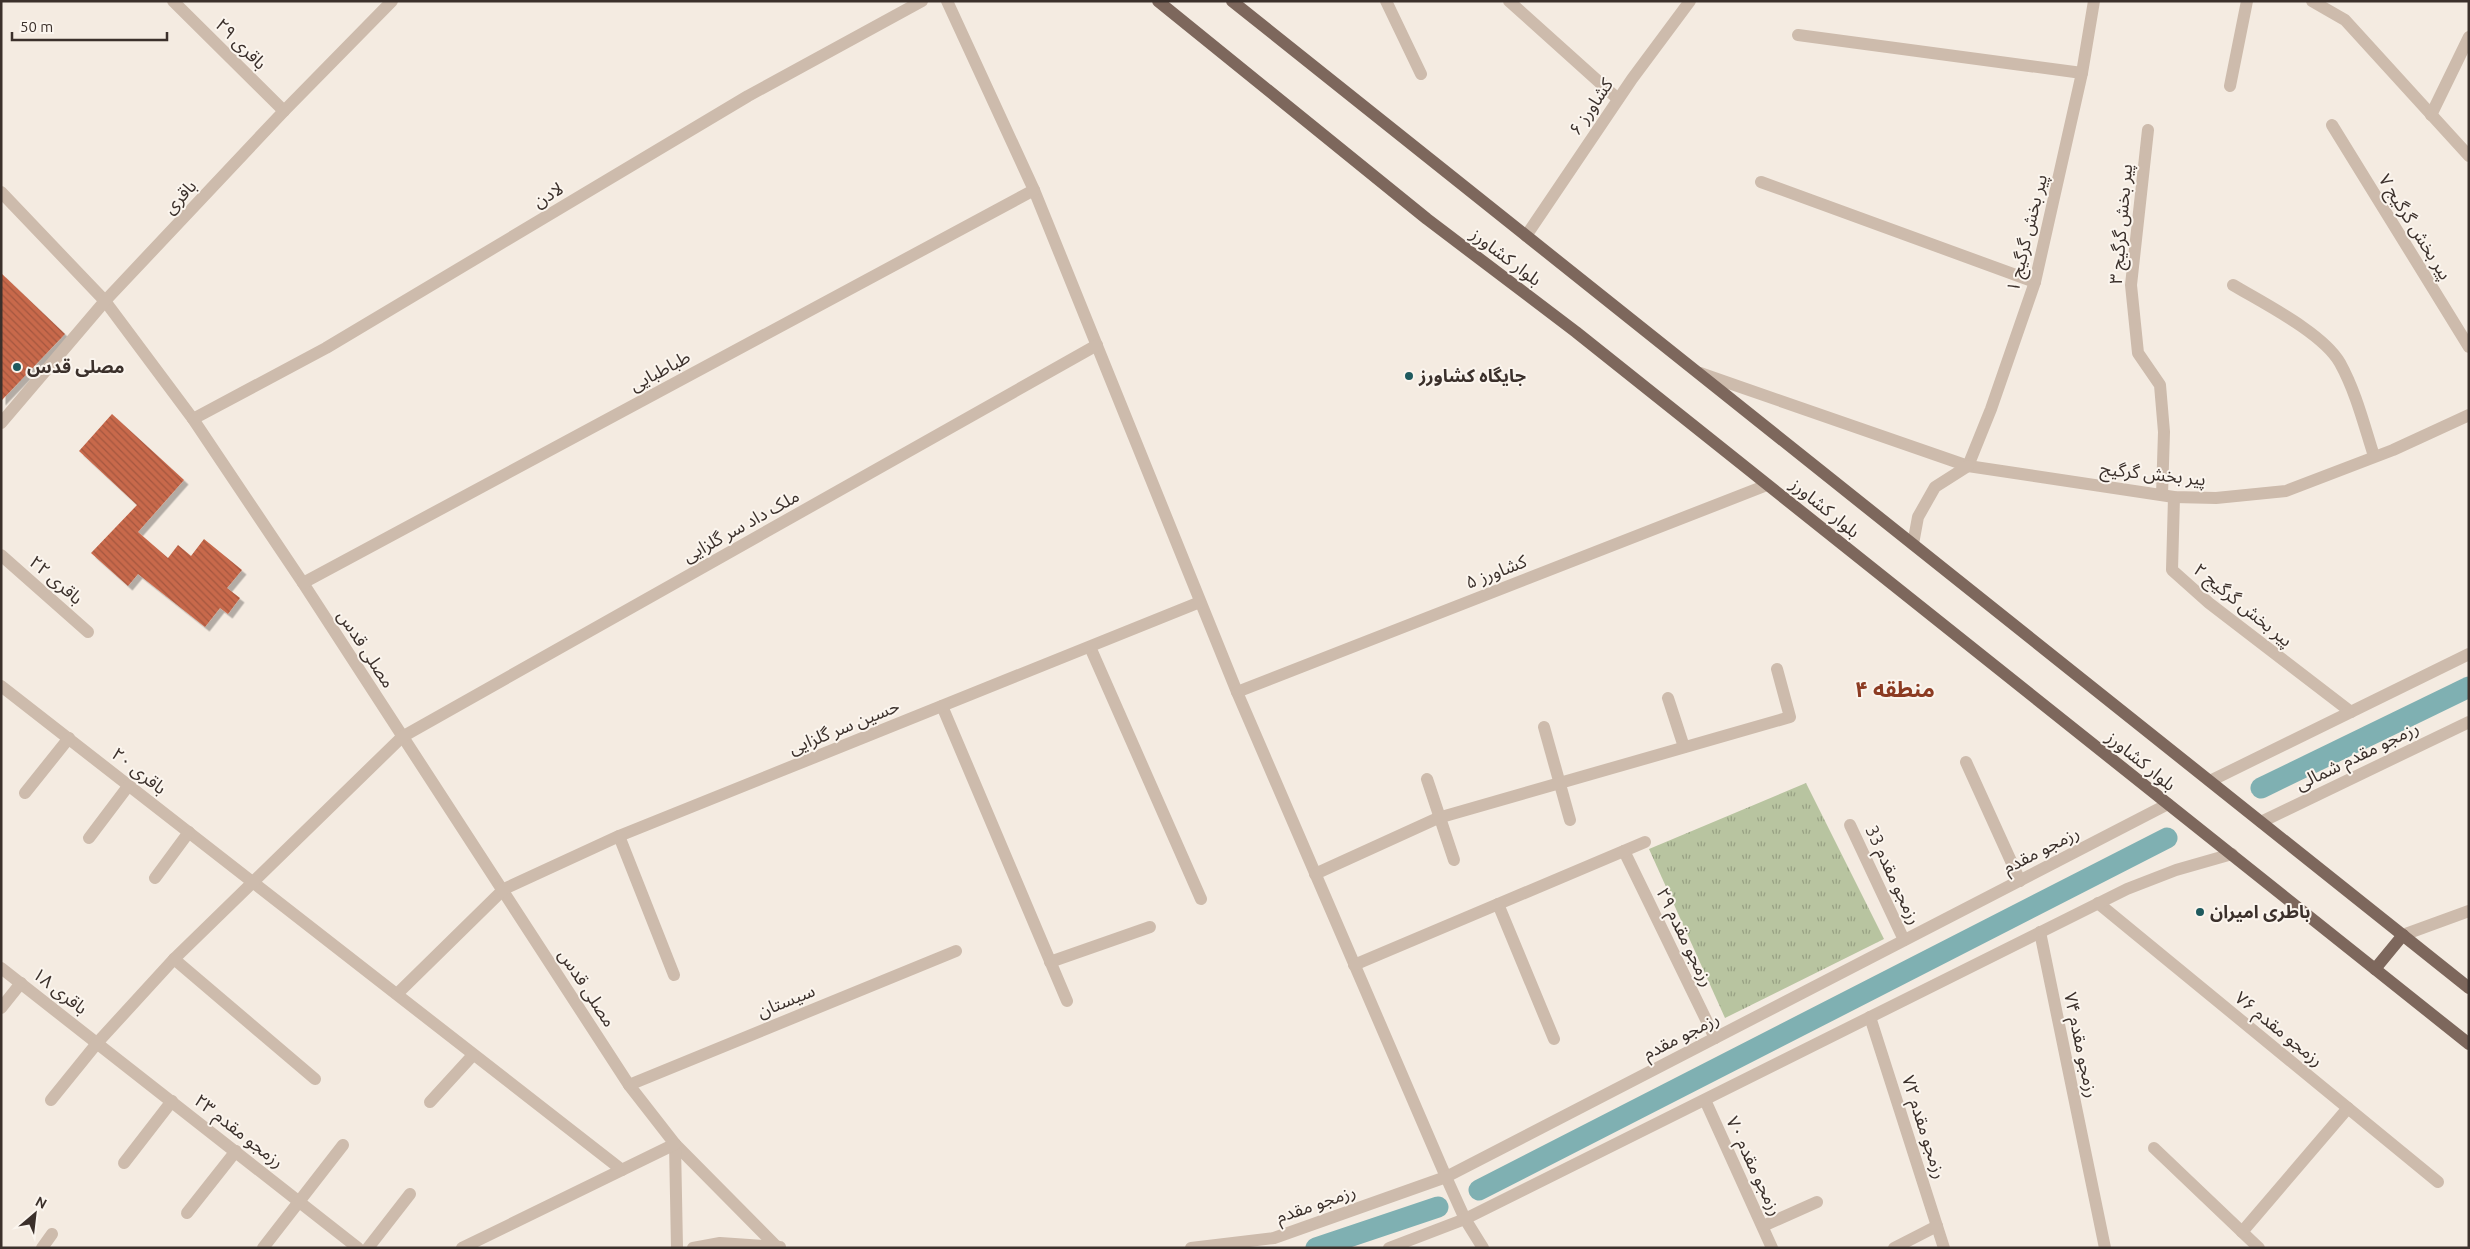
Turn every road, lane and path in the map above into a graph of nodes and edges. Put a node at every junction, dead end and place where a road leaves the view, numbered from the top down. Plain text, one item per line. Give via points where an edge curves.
1 (173, 1) edge
2 (392, 1) edge
3 (922, 1) edge
4 (947, 1) edge
5 (1158, 1) edge
6 (1232, 1) edge
7 (1386, 1) edge
8 (1509, 1) edge
9 (1690, 1) edge
10 (2094, 1) edge
11 (2247, 1) edge
12 (2312, 1) edge
13 (1798, 35) dead end
14 (2469, 37) edge
15 (2082, 73) junction
16 (1421, 74) dead end
17 (2230, 86) dead end
18 (1618, 99) junction
19 (284, 111) junction
20 (2432, 115) junction
21 (2332, 125) dead end
22 (2148, 130) dead end
23 (2469, 156) edge
24 (1762, 182) dead end
25 (1034, 190) junction
26 (1, 192) edge
27 (1526, 236) junction
28 (2035, 282) junction
29 (2232, 285) dead end
30 (106, 301) junction
31 (1097, 345) junction
32 (2469, 347) edge
33 (1699, 373) junction
34 (2469, 415) edge
35 (192, 419) junction
36 (1, 423) edge
37 (2374, 456) junction
38 (1968, 466) junction
39 (1767, 484) junction
40 (2168, 496) junction
41 (1913, 544) junction
42 (1, 555) edge
43 (303, 583) junction
44 (1200, 602) junction
45 (88, 632) dead end
46 (1090, 647) junction
47 (2469, 654) edge
48 (1776, 669) dead end
49 (1, 686) edge
50 (1237, 692) junction
51 (1668, 698) dead end
52 (942, 706) junction
53 (2352, 712) junction
54 (2469, 722) edge
55 (1544, 727) dead end
56 (402, 737) junction
57 (69, 738) junction
58 (1684, 747) junction
59 (1966, 762) dead end
60 (1427, 779) dead end
61 (2210, 781) junction
62 (1560, 783) junction
63 (129, 785) junction
64 (25, 793) dead end
65 (2168, 804) junction
66 (1438, 818) junction
67 (1570, 820) dead end
68 (2261, 822) junction
69 (1850, 825) dead end
70 (190, 832) junction
71 (619, 836) junction
72 (89, 838) dead end
73 (1645, 842) dead end
74 (1624, 851) junction
75 (2232, 854) junction
76 (1454, 860) dead end
77 (1315, 874) junction
78 (155, 878) dead end
79 (2020, 881) junction
80 (255, 883) junction
81 (504, 889) junction
82 (1201, 899) dead end
83 (2098, 903) junction
84 (1498, 904) junction
85 (2469, 910) edge
86 (1150, 927) dead end
87 (2040, 932) junction
88 (2403, 935) junction
89 (1904, 940) junction
90 (956, 951) dead end
91 (174, 959) junction
92 (1050, 962) junction
93 (1354, 965) junction
94 (1, 968) edge
95 (2375, 969) junction
96 (674, 975) dead end
97 (21, 983) junction
98 (2469, 988) edge
99 (397, 994) junction
100 (1066, 1001) dead end
101 (1, 1008) edge
102 (1870, 1017) junction
103 (1715, 1038) junction
104 (1554, 1039) dead end
105 (98, 1042) junction
106 (2469, 1044) edge
107 (473, 1055) junction
108 (315, 1080) dead end
109 (629, 1084) junction
110 (52, 1100) dead end
111 (172, 1100) junction
112 (1705, 1100) junction
113 (430, 1102) dead end
114 (2348, 1108) junction
115 (675, 1144) junction
116 (343, 1145) dead end
117 (2154, 1148) dead end
118 (236, 1151) junction
119 (124, 1163) dead end
120 (622, 1170) junction
121 (1446, 1177) junction
122 (2438, 1182) dead end
123 (410, 1194) dead end
124 (299, 1200) junction
125 (1817, 1202) dead end
126 (187, 1213) dead end
127 (1465, 1219) junction
128 (1763, 1226) junction
129 (1937, 1226) junction
130 (2242, 1232) junction
131 (52, 1234) dead end
132 (467, 1247) edge
133 (781, 1247) edge
134 (42, 1248) edge
135 (263, 1248) edge
136 (358, 1248) edge
137 (368, 1248) edge
138 (678, 1248) edge
139 (693, 1248) edge
140 (1191, 1248) edge
141 (1390, 1248) edge
142 (1483, 1248) edge
143 (1772, 1248) edge
144 (1894, 1248) edge
145 (1944, 1248) edge
146 (2105, 1248) edge
147 (2259, 1248) edge

1 - 19 street, باقری ۲۹
2 - 19 street, باقری
3 - 35 street, لادن via 748,96 326,348
4 - 25 street
5 - 39 main road, بلوار کشاورز via 1427,219
6 - 27 main road, بلوار کشاورز
7 - 16 street
8 - 18 street
9 - 18 street, کشاورز ۶
10 - 15 street, پیر بخش گرگیج ۱
11 - 17 street
12 - 20 street via 2345,20
13 - 15 street
14 - 20 street
15 - 28 street, پیر بخش گرگیج ۱
18 - 27 street, کشاورز ۶
19 - 30 street, باقری
20 - 23 street
21 - 32 street, پیر بخش گرگیج ۷
22 - 40 street, پیر بخش گرگیج ۳ via 2131,285 2138,352 2160,385
24 - 28 street
25 - 31 street
25 - 43 street, طباطبایی
26 - 30 street, مصلی قدس
27 - 33 main road, بلوار کشاورز
28 - 38 street, پیر بخش گرگیج ۱
29 - 37 street via 2314,336 2339,361 2352,388
30 - 35 street, مصلی قدس
30 - 36 street, باقری
31 - 44 street
31 - 56 street, ملک داد سر گلزایی
33 - 38 street, پیر بخش گرگیج
33 - 41 main road, بلوار کشاورز
34 - 37 street, پیر بخش گرگیج
35 - 43 street, مصلی قدس
37 - 40 street, پیر بخش گرگیج via 2286,491 2216,498
38 - 40 street, پیر بخش گرگیج
38 - 41 street via 1935,487 1918,517
39 - 50 street, کشاورز ۵
39 - 65 main road, بلوار کشاورز
40 - 53 street, پیر بخش گرگیج ۲ via 2172,570 2209,603
41 - 61 main road, بلوار کشاورز
42 - 45 street, باقری ۲۲
43 - 56 street, مصلی قدس
44 - 46 street, حسین سر گلزایی
44 - 50 street
46 - 52 street, حسین سر گلزایی
46 - 82 street
47 - 53 street
48 - 58 street via 1790,717
49 - 57 street, باقری ۲۰
50 - 77 street
51 - 58 street
52 - 71 street, حسین سر گلزایی
52 - 92 street
53 - 61 street
54 - 68 street, رزمجو مقدم شمالی
55 - 62 street
56 - 80 street, ملک داد سر گلزایی
56 - 81 street, مصلی قدس
57 - 63 street, باقری ۲۰
57 - 64 street
58 - 62 street
59 - 79 street
60 - 66 street
61 - 68 main road, بلوار کشاورز
62 - 66 street
62 - 67 street
63 - 70 street, باقری ۲۰
63 - 72 street
65 - 75 main road, بلوار کشاورز
65 - 79 street, رزمجو مقدم
66 - 76 street
66 - 77 street
68 - 88 main road, بلوار کشاورز
69 - 89 street, رزمجو مقدم 33
70 - 78 street
70 - 80 street, باقری ۲۰
71 - 81 street, حسین سر گلزایی
71 - 96 street
73 - 74 street
74 - 84 street
74 - 103 street, رزمجو مقدم ۲۹
75 - 83 street via 2176,870
75 - 95 main road, بلوار کشاورز
77 - 93 street
79 - 89 street, رزمجو مقدم
80 - 91 street, ملک داد سر گلزایی
80 - 99 street, باقری ۲۰
81 - 99 street, حسین سر گلزایی
81 - 109 street, مصلی قدس
83 - 87 street
83 - 114 street, رزمجو مقدم ۷۶
84 - 93 street
84 - 104 street
85 - 88 street
86 - 92 street
87 - 102 street
87 - 146 street, رزمجو مقدم ۷۴
88 - 95 main road
88 - 98 main road, بلوار کشاورز
89 - 103 street, رزمجو مقدم
90 - 109 street, سیستان
91 - 105 street, ملک داد سر گلزایی
91 - 108 street
92 - 100 street
93 - 121 street
94 - 97 street, باقری ۱۸
95 - 106 main road, بلوار کشاورز
97 - 101 street
97 - 105 street, باقری ۱۸
99 - 107 street, باقری ۲۰
102 - 112 street
102 - 129 street, رزمجو مقدم ۷۲
103 - 121 street, رزمجو مقدم
105 - 110 street, ملک داد سر گلزایی
105 - 111 street, رزمجو مقدم ۲۳
107 - 113 street
107 - 120 street, باقری ۲۰
109 - 115 street, مصلی قدس
111 - 118 street, رزمجو مقدم ۲۳
111 - 119 street
112 - 127 street
112 - 128 street, رزمجو مقدم ۷۰
114 - 122 street, رزمجو مقدم ۷۶
114 - 130 street
115 - 120 street
115 - 133 street, مصلی قدس
115 - 138 street
116 - 124 street
117 - 130 street
118 - 124 street, رزمجو مقدم ۲۳
118 - 126 street
120 - 132 street
121 - 127 street
121 - 140 street, رزمجو مقدم via 1274,1238
123 - 137 street
124 - 135 street
124 - 136 street, رزمجو مقدم ۲۳
125 - 128 street
127 - 141 street
127 - 142 street
128 - 143 street, رزمجو مقدم ۷۰
129 - 144 street
129 - 145 street, رزمجو مقدم ۷۲
130 - 147 street
131 - 134 street
133 - 139 street via 720,1243

